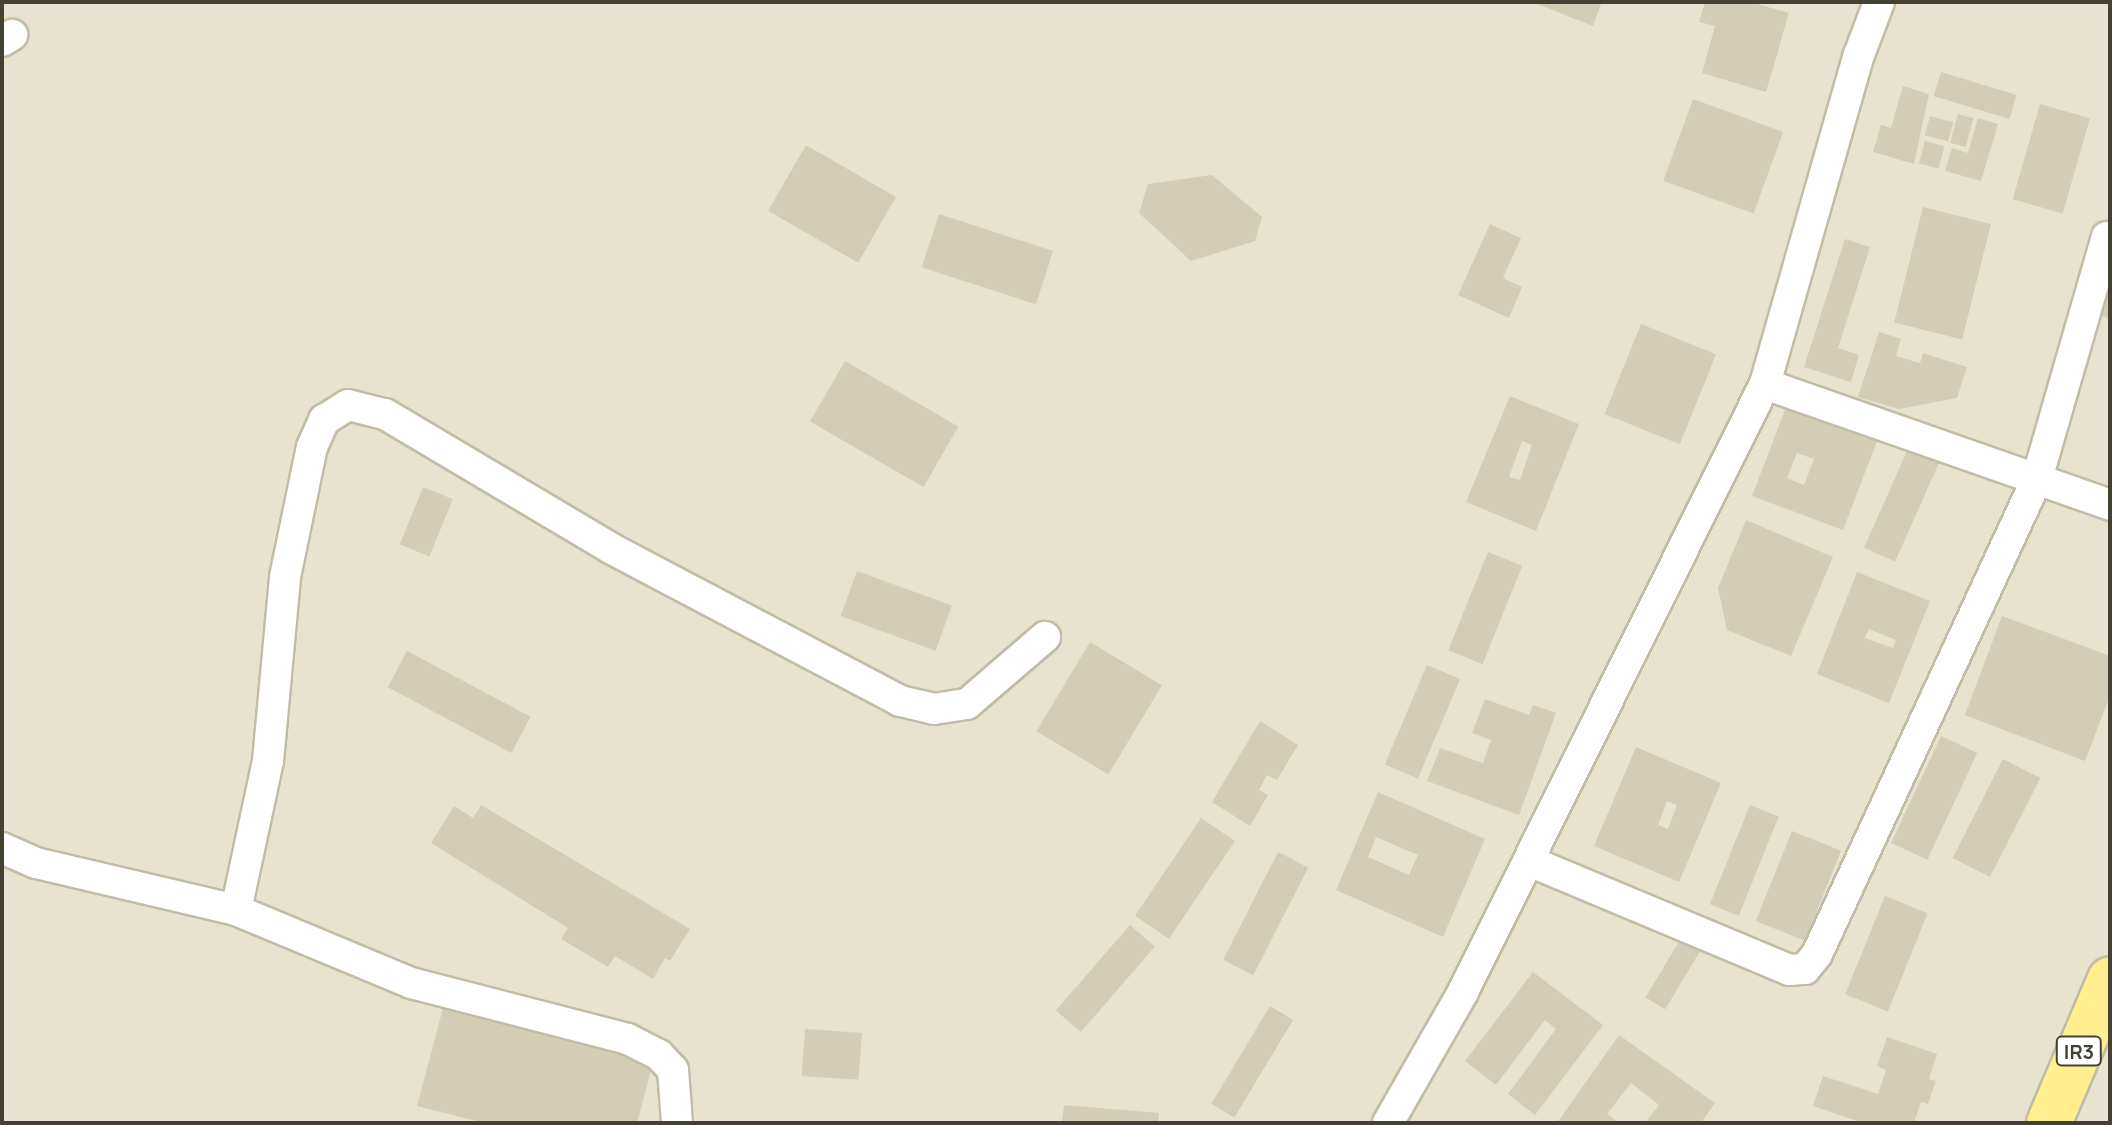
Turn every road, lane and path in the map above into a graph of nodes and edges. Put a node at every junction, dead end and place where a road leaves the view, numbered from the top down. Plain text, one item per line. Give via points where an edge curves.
1 (1879, 2) edge
2 (2107, 237) dead end
3 (1765, 384) junction
4 (2037, 479) junction
5 (2110, 505) edge
6 (1045, 637) dead end
7 (2, 848) edge
8 (1529, 861) junction
9 (236, 910) junction
10 (2110, 979) edge
11 (677, 1123) edge
12 (1388, 1123) edge
13 (2049, 1123) edge

1 - 3 street via 1859,55
2 - 4 street
3 - 4 street
3 - 8 street
4 - 5 street
4 - 8 street via 1805,969 1789,970
6 - 9 street via 967,704 934,709 900,701 612,549 385,414 348,405 324,420 312,447 285,577 268,761
7 - 9 street via 36,863
8 - 12 street
9 - 11 street via 411,983 628,1039 659,1055 673,1070
10 - 13 main road, IR3

